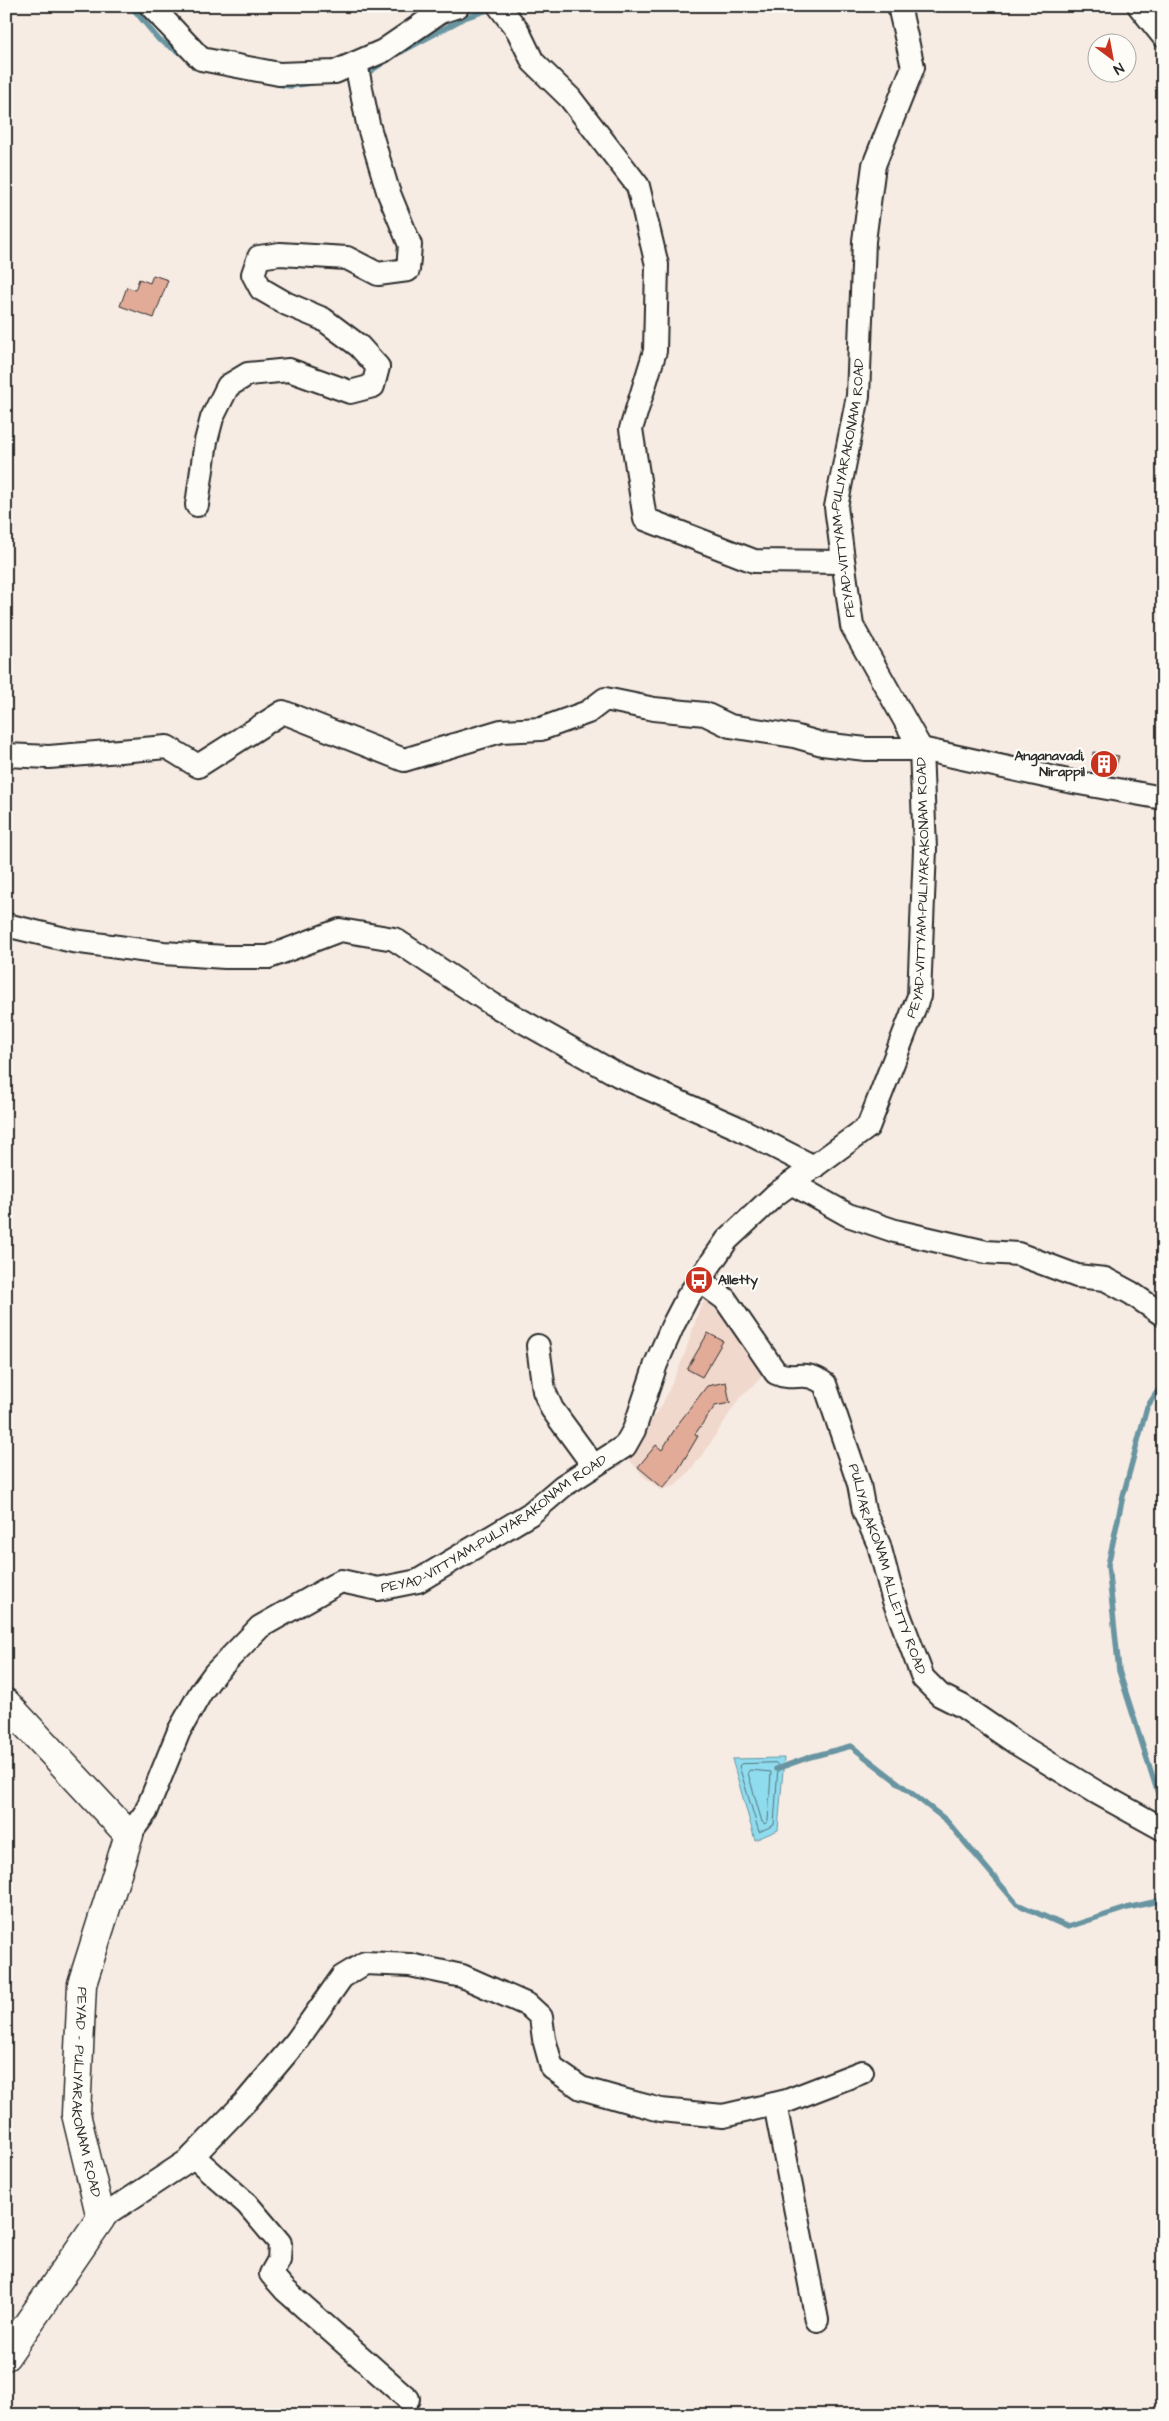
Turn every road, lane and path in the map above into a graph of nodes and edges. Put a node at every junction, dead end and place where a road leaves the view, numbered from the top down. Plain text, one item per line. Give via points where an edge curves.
1 (151, 6) edge
2 (458, 6) edge
3 (899, 6) edge
4 (1139, 6) edge
5 (503, 11) edge
6 (1163, 36) edge
7 (356, 65) junction
8 (197, 505) dead end
9 (843, 562) junction
10 (921, 749) junction
11 (6, 755) edge
12 (1163, 798) edge
13 (6, 925) edge
14 (814, 1166) junction
15 (791, 1183) junction
16 (699, 1280) junction
17 (1163, 1315) edge
18 (538, 1346) dead end
19 (593, 1465) junction
20 (6, 1703) edge
21 (1163, 1829) edge
22 (128, 1835) junction
23 (862, 2072) dead end
24 (775, 2104) junction
25 (193, 2156) junction
26 (101, 2218) junction
27 (817, 2320) dead end
28 (6, 2356) edge
29 (408, 2399) dead end

1 - 7 street via 201,59 279,74 335,72
2 - 7 street via 440,12 383,51
3 - 9 street, PEYAD-VITTYAM-PULIYARAKONAM ROAD via 913,68 874,165 864,241 858,396 836,507
4 - 6 street
5 - 9 street via 518,31 533,62 570,98 638,186 657,265 655,351 631,429 645,518 754,561
7 - 8 street via 388,191 410,245 408,270 378,274 347,258 280,254 260,257 253,274 261,289 323,319 358,346 378,367 373,386 350,392 289,370 248,374 228,386 212,418 206,441
9 - 10 street, PEYAD-VITTYAM-PULIYARAKONAM ROAD via 852,626
10 - 11 street via 866,749 822,744 730,726 705,714 654,709 605,699 588,712 540,729 502,731 404,760 283,712 198,766 168,747 49,757
10 - 12 street
10 - 14 street, PEYAD-VITTYAM-PULIYARAKONAM ROAD via 926,850 919,996 868,1127
13 - 14 street via 73,941 163,953 225,957 269,956 340,930 394,939 492,1004 618,1075 736,1127
14 - 15 street, PEYAD-VITTYAM-PULIYARAKONAM ROAD
15 - 16 street, PEYAD-VITTYAM-PULIYARAKONAM ROAD via 759,1208 727,1240
15 - 17 street via 848,1215 895,1231 986,1252 1018,1254 1077,1276 1105,1279
16 - 19 street, PEYAD-VITTYAM-PULIYARAKONAM ROAD via 673,1325 656,1364 634,1430 624,1446
16 - 21 street, PULIYARAKONAM ALLETTY ROAD via 725,1299 776,1373 810,1375 825,1384 854,1468 864,1511 879,1544 893,1598 923,1678 940,1695 1016,1743
18 - 19 street via 544,1391 552,1409
19 - 22 street, PEYAD-VITTYAM-PULIYARAKONAM ROAD via 530,1514 418,1581 378,1589 341,1581 260,1627 201,1692 179,1731 146,1812
20 - 22 main road
22 - 26 main road, PEYAD - PULIYARAKONAM ROAD via 82,1984 76,2114
23 - 24 street
24 - 25 street via 723,2116 693,2115 661,2110 581,2088 552,2068 541,2017 528,2005 462,1976 410,1965 365,1963 342,1977 296,2042 247,2100
24 - 27 street
25 - 26 street
25 - 29 street via 247,2204 280,2243 279,2260 271,2274 285,2290
26 - 28 main road, PEYAD - PULIYARAKONAM ROAD

